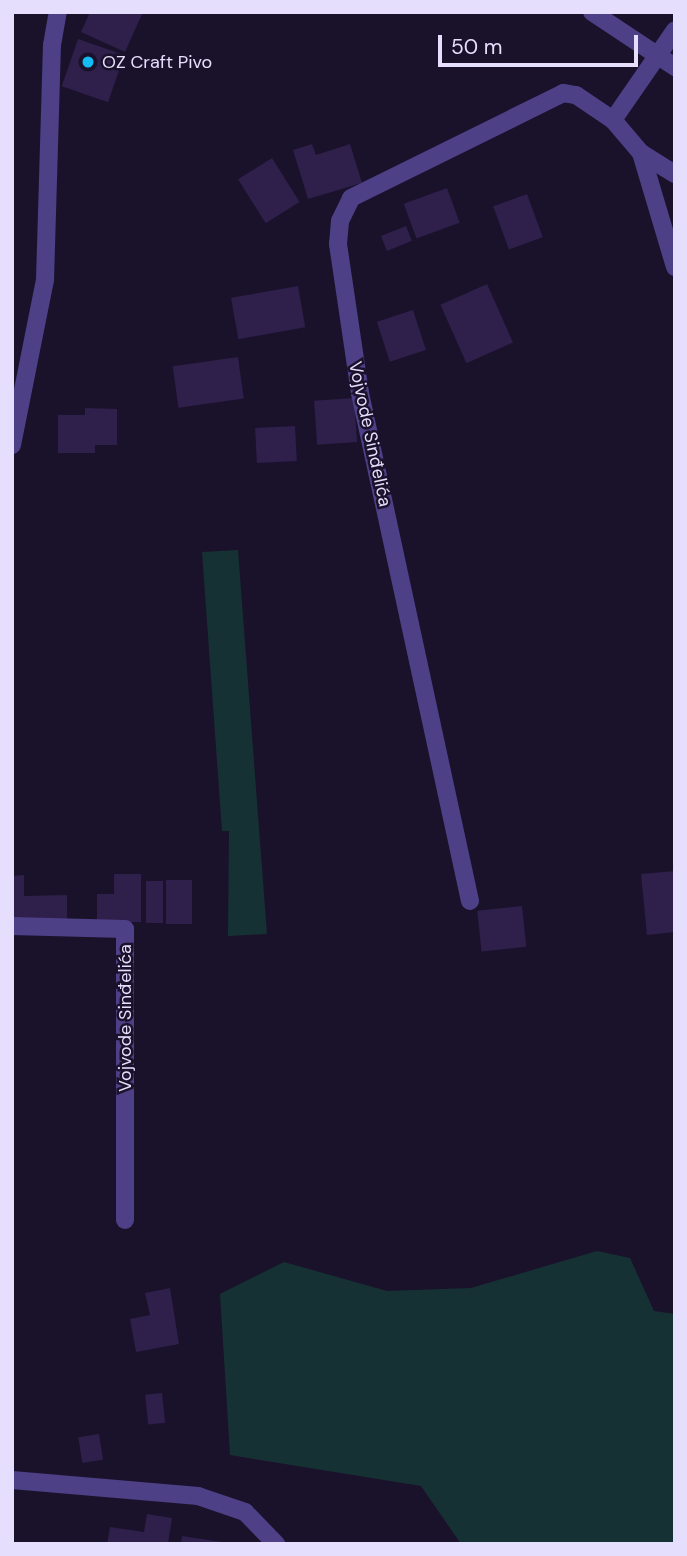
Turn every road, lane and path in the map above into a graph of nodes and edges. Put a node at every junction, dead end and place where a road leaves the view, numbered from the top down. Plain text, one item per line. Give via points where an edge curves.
1 (58, 12) edge
2 (592, 12) edge
3 (675, 30) edge
4 (655, 52) junction
5 (675, 67) edge
6 (613, 120) junction
7 (641, 153) junction
8 (675, 174) edge
9 (675, 267) edge
10 (12, 445) edge
11 (470, 901) dead end
12 (12, 926) edge
13 (125, 1220) dead end
14 (12, 1480) edge
15 (276, 1544) edge

1 - 10 street via 52,45 44,280
2 - 4 street
3 - 4 street
4 - 5 street
4 - 6 street
6 - 7 street
6 - 11 street, Vojvode Sinđelića via 576,95 563,93 351,198 340,221 342,285 360,393
7 - 8 street
7 - 9 street
12 - 13 street, Vojvode Sinđelića via 125,929
14 - 15 street via 198,1496 245,1511

